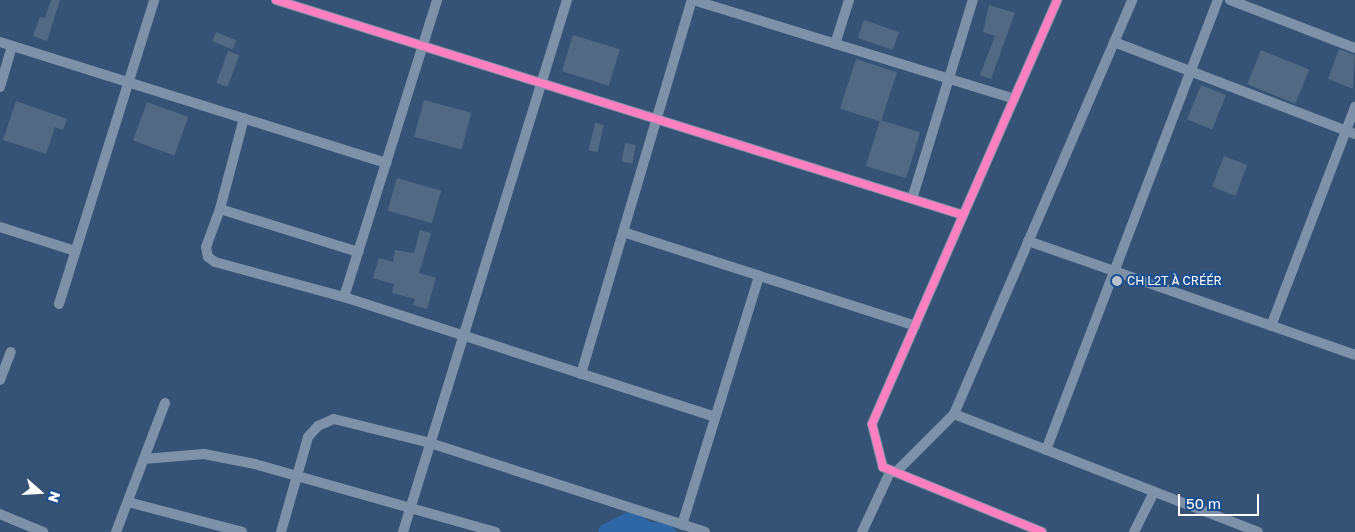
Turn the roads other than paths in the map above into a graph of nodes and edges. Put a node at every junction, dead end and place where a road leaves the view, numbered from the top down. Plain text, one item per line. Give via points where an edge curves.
1 (154, 0) edge
2 (276, 0) edge
3 (437, 0) edge
4 (567, 0) edge
5 (693, 0) edge
6 (849, 0) edge
7 (974, 0) edge
8 (1057, 0) edge
9 (1132, 0) edge
10 (1218, 0) edge
11 (1230, 0) edge
12 (0, 42) edge
13 (1114, 42) junction
14 (835, 44) junction
15 (12, 46) junction
16 (423, 46) junction
17 (1355, 48) edge
18 (1191, 72) junction
19 (949, 79) junction
20 (128, 82) junction
21 (541, 83) junction
22 (0, 87) edge
23 (1014, 99) junction
24 (1355, 107) edge
25 (244, 118) junction
26 (657, 119) junction
27 (1350, 133) edge
28 (386, 163) junction
29 (912, 199) junction
30 (220, 209) junction
31 (963, 215) junction
32 (0, 227) edge
33 (623, 232) junction
34 (1028, 240) junction
35 (75, 251) junction
36 (358, 252) junction
37 (1114, 271) junction
38 (759, 276) junction
39 (344, 297) junction
40 (59, 304) dead end
41 (915, 326) junction
42 (1271, 326) junction
43 (463, 336) junction
44 (11, 352) dead end
45 (1355, 355) edge
46 (581, 374) junction
47 (0, 380) edge
48 (165, 402) dead end
49 (954, 414) junction
50 (715, 417) junction
51 (430, 443) junction
52 (1046, 450) junction
53 (144, 459) junction
54 (894, 471) junction
55 (295, 476) junction
56 (1154, 492) junction
57 (128, 502) junction
58 (410, 509) junction
59 (0, 514) edge
60 (682, 525) junction
61 (43, 532) edge
62 (116, 532) edge
63 (242, 532) edge
64 (281, 532) edge
65 (403, 532) edge
66 (496, 532) edge
67 (705, 532) edge
68 (862, 532) edge
69 (1042, 532) edge
70 (1134, 532) edge
71 (1258, 532) edge

1 - 20 street
2 - 16 street
3 - 16 street
4 - 21 street
5 - 14 street
5 - 26 street
6 - 14 street
7 - 19 street
8 - 23 street
9 - 13 street
10 - 18 street
11 - 17 street
12 - 15 street
13 - 18 street
13 - 34 street
14 - 19 street
15 - 20 street
15 - 22 street
16 - 21 street
16 - 28 street
18 - 27 street
18 - 37 street
19 - 23 street
19 - 29 street
20 - 25 street
20 - 35 street
21 - 26 street
21 - 43 street
23 - 31 street
24 - 27 street
25 - 28 street
25 - 30 street
26 - 29 street
26 - 33 street
27 - 42 street
28 - 36 street
29 - 31 street
30 - 36 street
30 - 39 street via 206,247 208,257 214,262
31 - 41 street
32 - 35 street
33 - 38 street
33 - 46 street
34 - 37 street
34 - 49 street
35 - 40 street
36 - 39 street
37 - 42 street
37 - 52 street
38 - 41 street
38 - 50 street
39 - 43 street
41 - 54 street via 872,424 883,467
42 - 45 street
43 - 46 street
43 - 51 street
44 - 47 street
46 - 50 street
48 - 53 street
49 - 52 street
49 - 54 street
50 - 60 street
51 - 55 street via 334,419 318,426 308,437
51 - 58 street
51 - 60 street
52 - 56 street
53 - 55 street via 204,454
53 - 57 street
54 - 68 street
54 - 69 street
55 - 58 street
55 - 64 street
56 - 70 street
56 - 71 street
57 - 62 street
57 - 63 street
58 - 65 street
58 - 66 street
59 - 61 street
60 - 67 street

